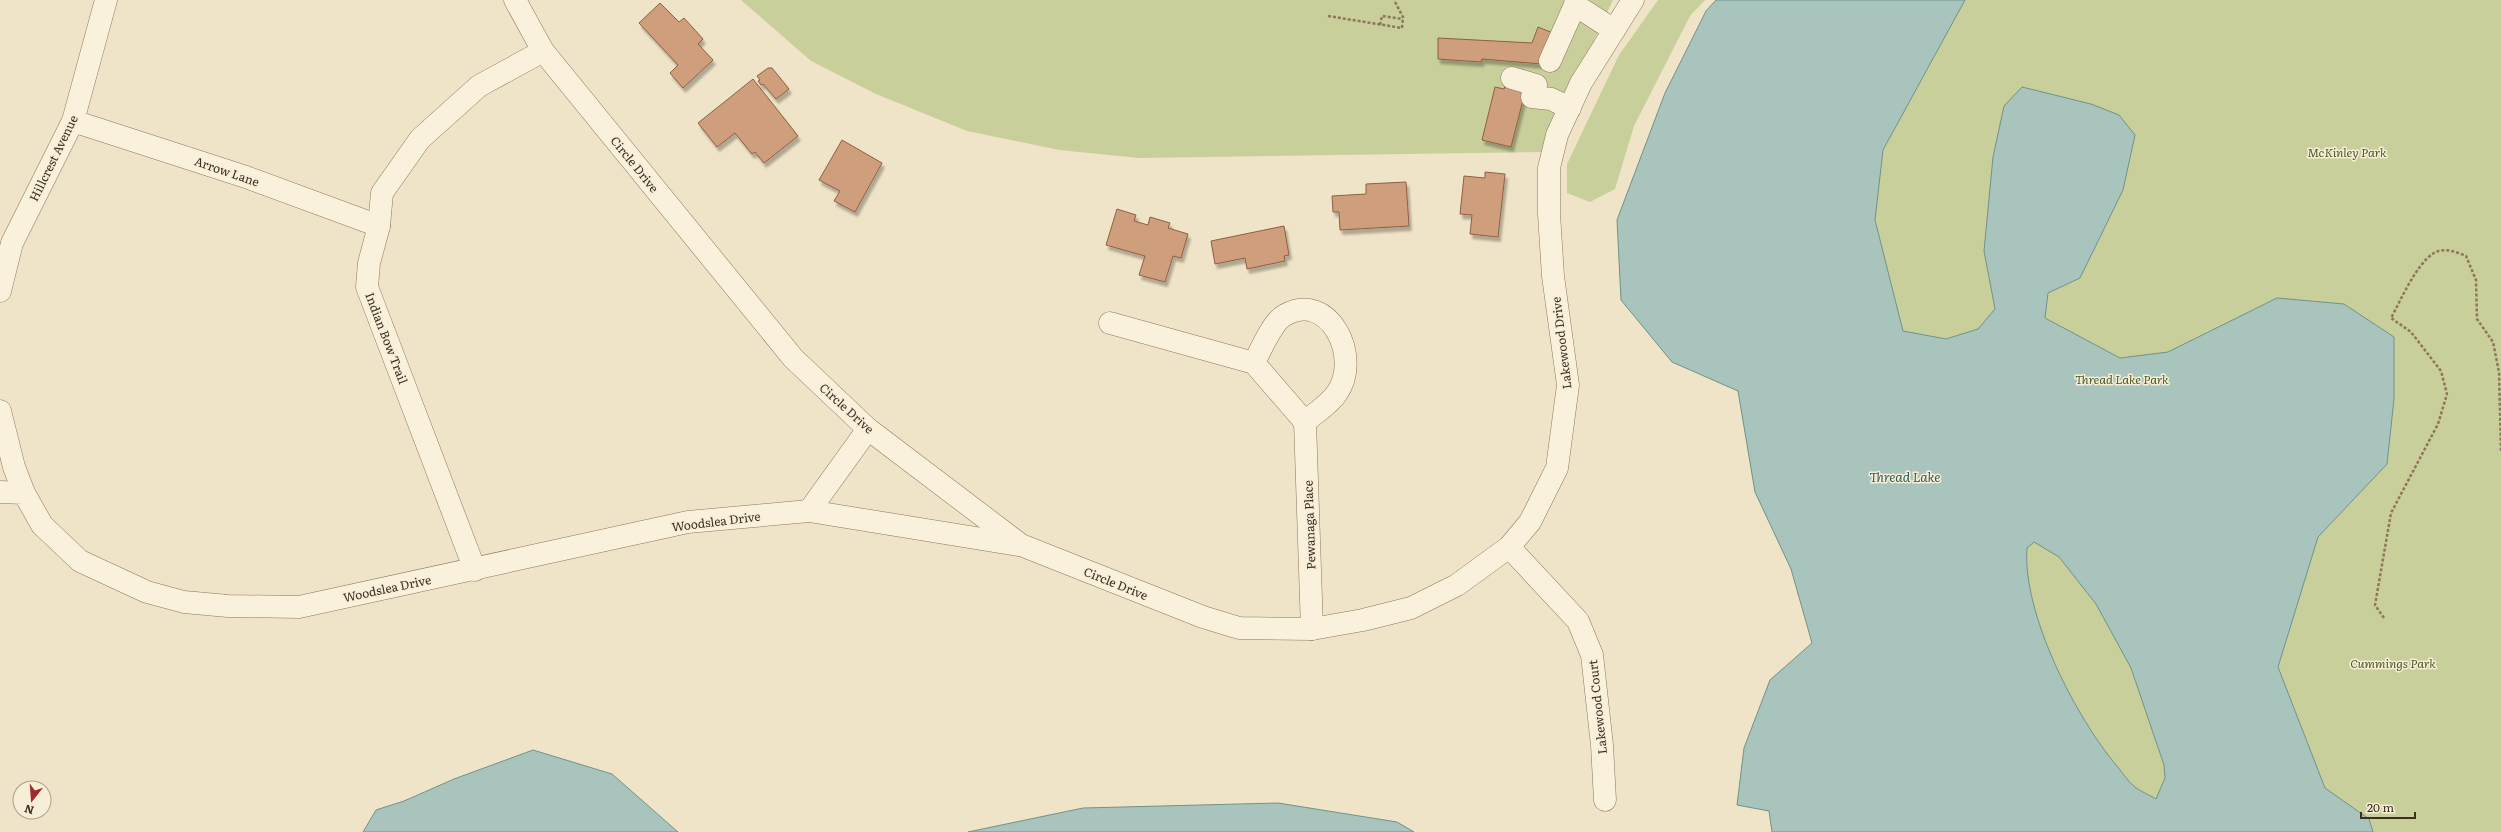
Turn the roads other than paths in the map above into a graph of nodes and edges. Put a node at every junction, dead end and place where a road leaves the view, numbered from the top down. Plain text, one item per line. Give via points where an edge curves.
1 (106, 0) edge
2 (516, 0) edge
3 (1633, 0) edge
4 (1576, 3) edge
5 (1614, 30) junction
6 (543, 51) junction
7 (1550, 61) dead end
8 (1512, 78) dead end
9 (1570, 108) junction
10 (73, 121) junction
11 (379, 226) junction
12 (0, 291) edge
13 (1110, 323) dead end
14 (1254, 363) junction
15 (0, 411) edge
16 (1306, 422) junction
17 (868, 429) junction
18 (0, 492) edge
19 (24, 493) junction
20 (809, 511) junction
21 (1021, 545) junction
22 (1509, 547) junction
23 (475, 570) junction
24 (1312, 629) junction
25 (1605, 800) dead end

1 - 10 street, Hillcrest Avenue
2 - 6 street, Circle Drive
3 - 5 street, Lakewood Drive
4 - 5 street
4 - 7 street
5 - 9 street, Lakewood Drive via 1581,83
6 - 11 street, Indian Bow Trail via 479,86 420,138 382,193
6 - 17 street, Circle Drive via 793,358
8 - 9 street via 1536,85 1532,97 1551,99
9 - 22 street, Lakewood Drive via 1557,135 1549,168 1553,276 1568,385 1557,468 1530,522
10 - 11 street, Arrow Lane via 246,177
10 - 12 street, Hillcrest Avenue via 12,243
11 - 23 street, Indian Bow Trail via 369,262 367,287
13 - 14 street
14 - 16 street
14 - 16 street via 1266,339 1283,315 1302,309 1324,315 1344,346 1346,367 1337,393
15 - 19 street via 14,467
16 - 24 street, Pewanaga Place
17 - 20 street
17 - 21 street, Circle Drive
18 - 19 street
19 - 23 street, Woodslea Drive via 42,525 80,561 147,592 184,602 228,606 299,606
20 - 21 street, Woodslea Drive
20 - 23 street, Woodslea Drive via 688,522
21 - 24 street, Circle Drive via 1203,617 1238,628
22 - 24 street, Lakewood Drive via 1457,585 1411,608
22 - 25 street, Lakewood Court via 1578,621 1592,655

